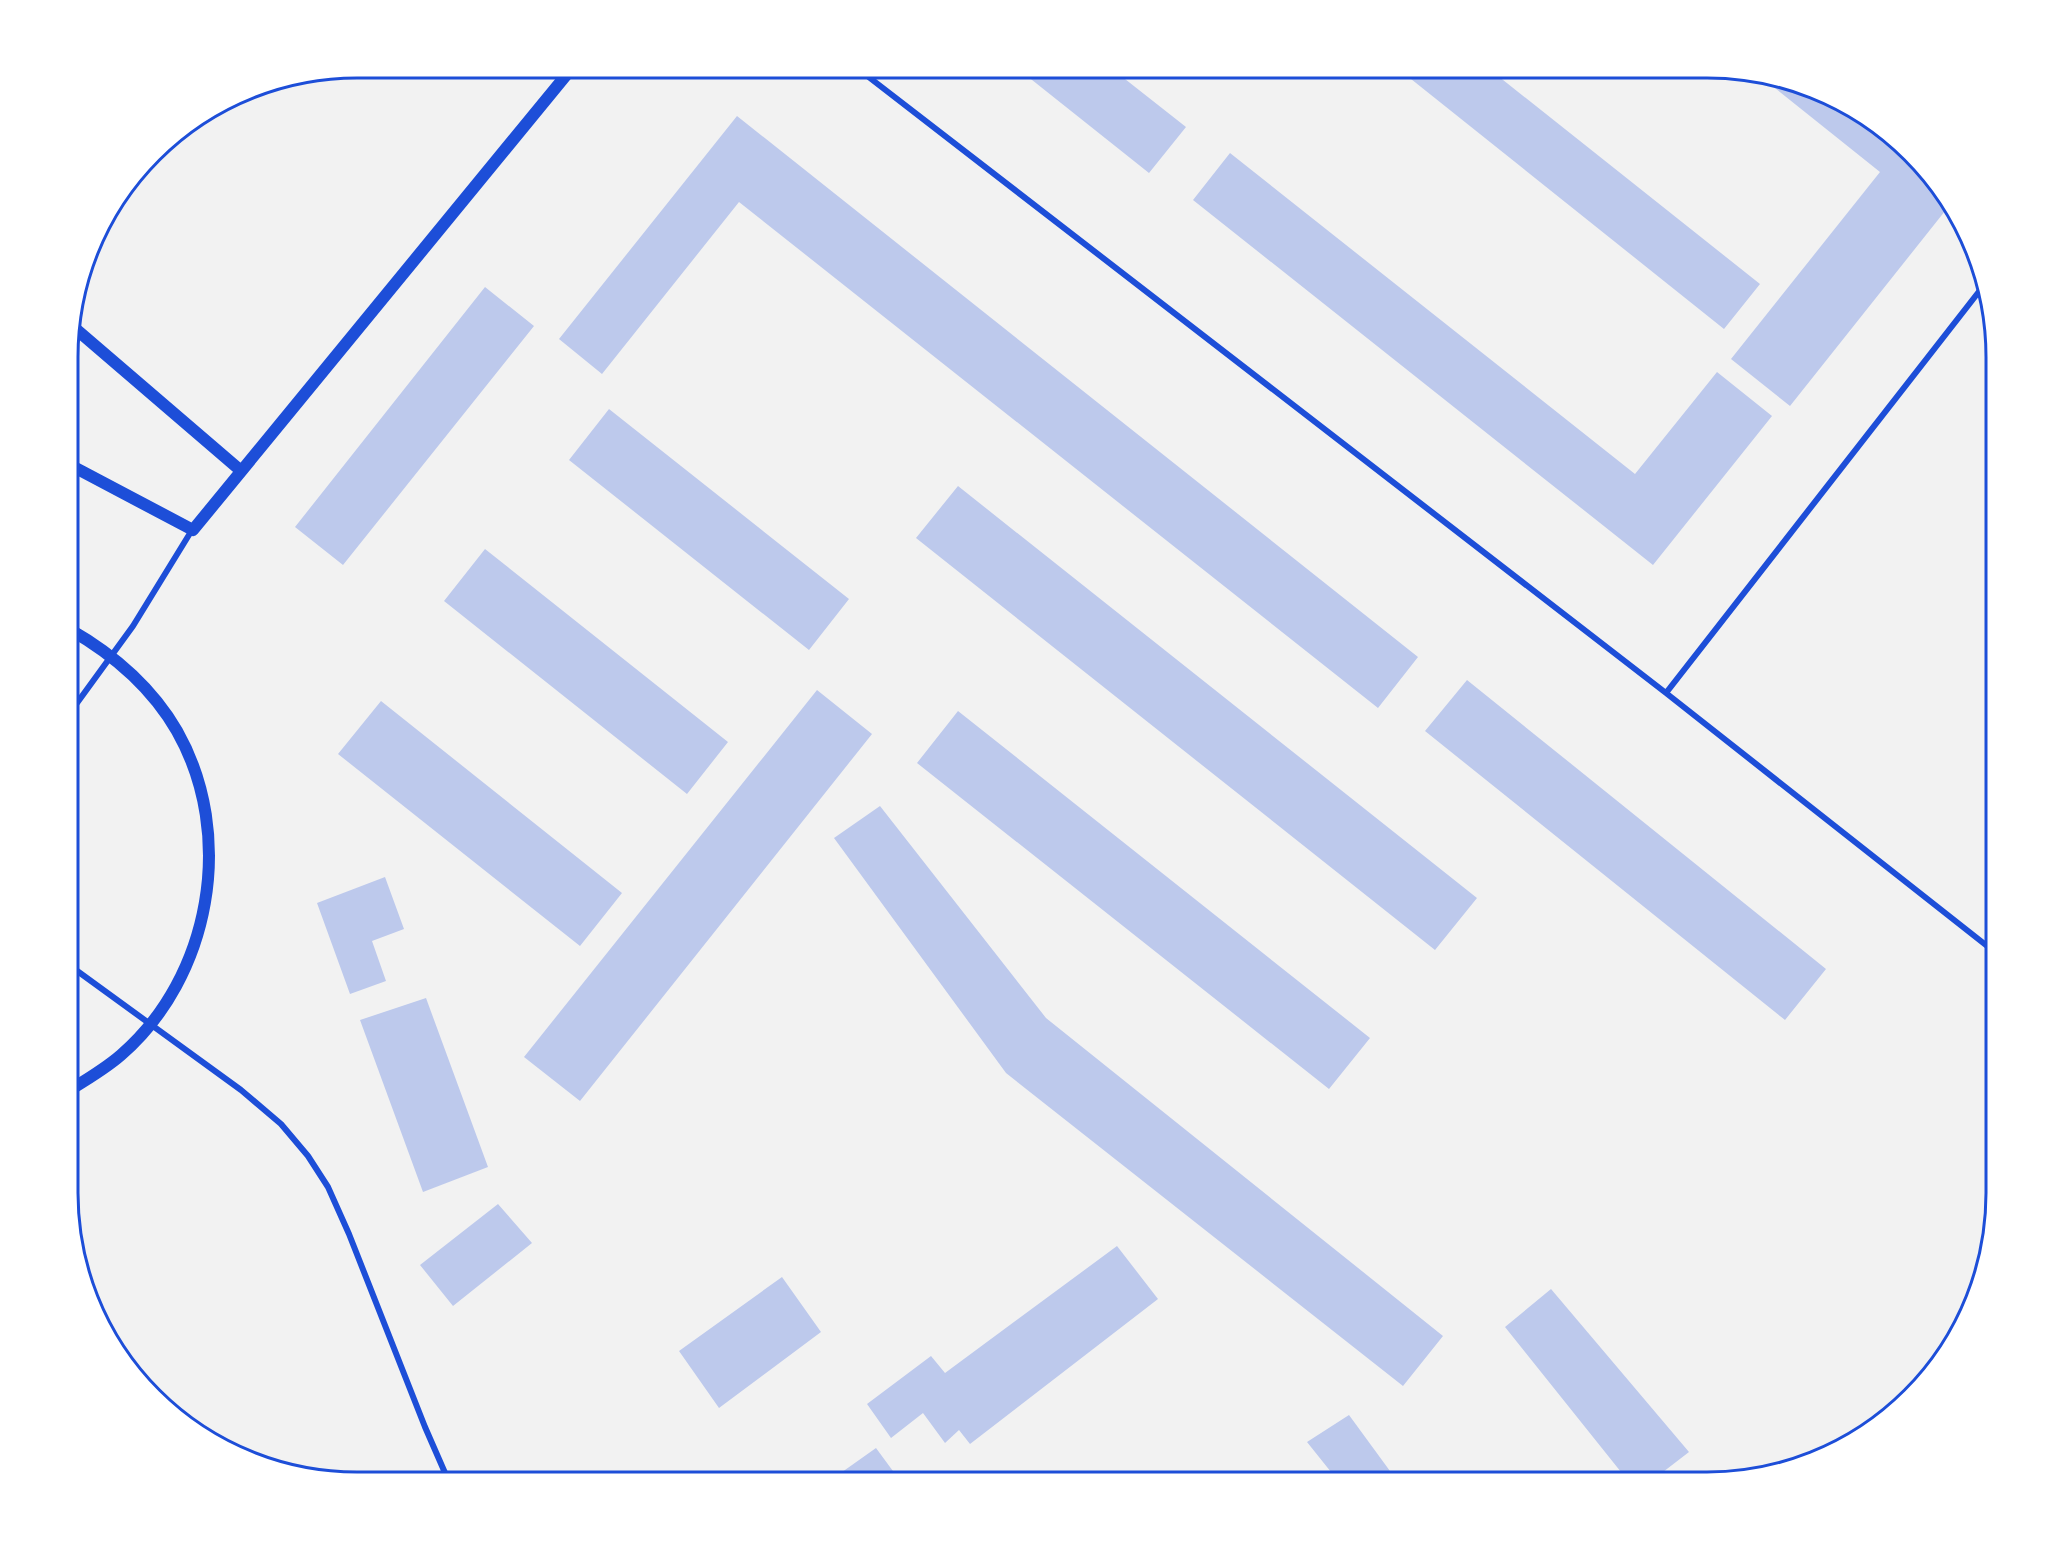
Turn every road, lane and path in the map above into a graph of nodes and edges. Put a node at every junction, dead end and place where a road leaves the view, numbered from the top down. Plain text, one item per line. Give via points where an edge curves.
1 (564, 78) edge
2 (871, 78) edge
3 (1979, 292) edge
4 (79, 332) edge
5 (78, 469) edge
6 (240, 470) junction
7 (193, 530) junction
8 (78, 635) edge
9 (1666, 693) junction
10 (78, 702) edge
11 (1986, 945) edge
12 (78, 972) edge
13 (78, 1084) edge
14 (445, 1472) edge

1 - 6 main road
2 - 9 street
3 - 9 street
4 - 6 main road
5 - 7 main road
6 - 7 main road
7 - 10 street via 134,626
8 - 13 main road via 124,666 154,697 177,731 194,769 211,851 200,927 171,993 122,1054
9 - 11 street
12 - 14 street via 242,1090 281,1124 308,1156 328,1187 349,1234

